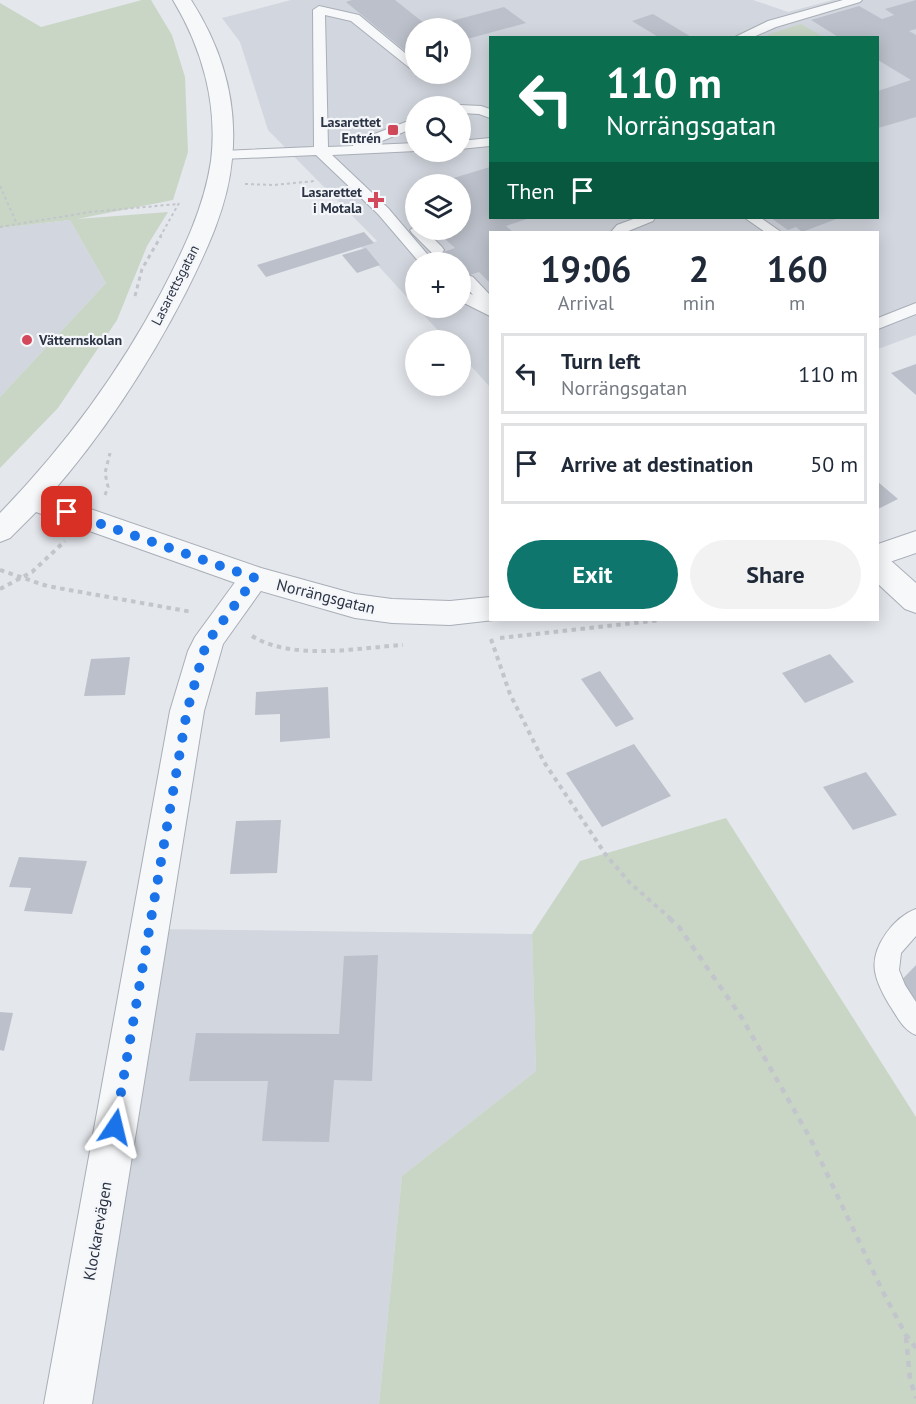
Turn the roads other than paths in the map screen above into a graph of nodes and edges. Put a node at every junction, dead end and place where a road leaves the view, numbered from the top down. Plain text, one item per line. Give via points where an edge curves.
1 (182, 0) edge
2 (856, 0) edge
3 (744, 36) edge
4 (405, 60) edge
5 (471, 110) edge
6 (489, 114) edge
7 (405, 126) edge
8 (489, 142) edge
9 (471, 144) edge
10 (405, 147) edge
11 (350, 149) junction
12 (321, 152) junction
13 (222, 155) junction
14 (382, 211) junction
15 (645, 219) edge
16 (754, 219) edge
17 (405, 223) edge
18 (619, 231) edge
19 (772, 231) edge
20 (427, 240) edge
21 (437, 250) dead end
22 (418, 252) edge
23 (471, 292) edge
24 (471, 293) edge
25 (489, 303) edge
26 (916, 308) edge
27 (489, 310) edge
28 (881, 318) edge
29 (31, 499) junction
30 (0, 531) edge
31 (916, 542) edge
32 (879, 555) edge
33 (879, 568) edge
34 (255, 578) junction
35 (916, 601) edge
36 (489, 609) edge
37 (916, 920) edge
38 (916, 1023) edge
39 (68, 1404) edge

1 - 13 street, Lasarettsgatan via 205,40 217,81
2 - 3 lane
4 - 12 lane via 355,18 319,10
5 - 6 lane
7 - 11 lane
8 - 9 lane
10 - 11 lane
11 - 12 lane
12 - 13 lane
12 - 14 lane
13 - 29 street, Lasarettsgatan via 213,201 166,306 107,406
14 - 17 lane
14 - 22 lane
15 - 18 lane
16 - 19 lane
20 - 21 lane
23 - 25 lane
24 - 27 lane
26 - 28 lane
29 - 30 street, Lasarettsgatan
29 - 34 street, Norrängsgatan
31 - 32 street
33 - 35 street
34 - 36 street, Norrängsgatan via 355,606 392,611 450,613
34 - 39 street, Klockarevägen via 211,637 187,711
37 - 38 lane via 898,935 886,956 887,974

